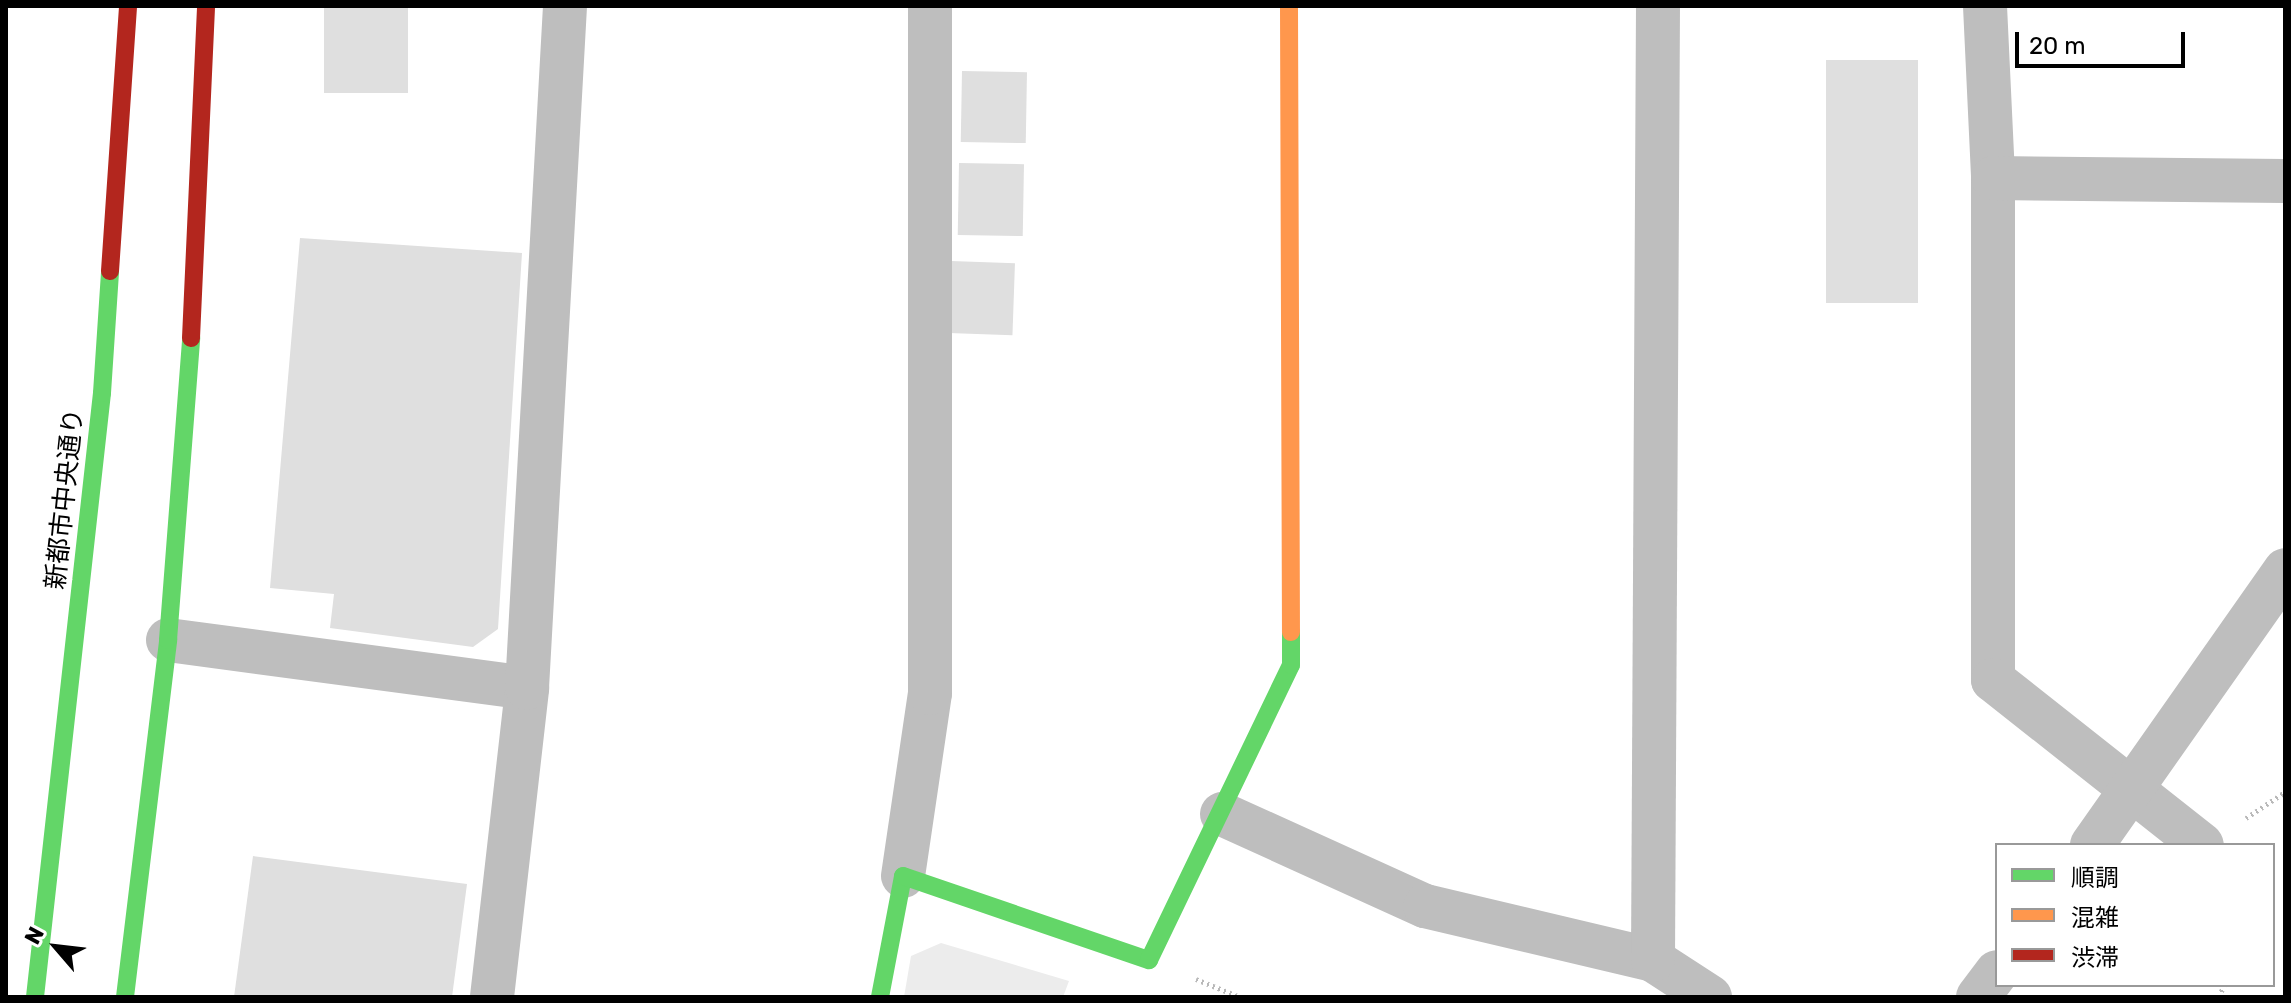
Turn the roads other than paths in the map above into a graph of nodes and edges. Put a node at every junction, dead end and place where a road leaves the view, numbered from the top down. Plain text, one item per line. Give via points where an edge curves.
1 (128, 6) edge
2 (206, 6) edge
3 (565, 6) edge
4 (930, 6) edge
5 (1289, 6) edge
6 (1658, 6) edge
7 (1985, 6) edge
8 (1993, 178) junction
9 (2285, 181) edge
10 (2285, 570) edge
11 (168, 640) junction
12 (527, 688) junction
13 (2134, 789) junction
14 (1222, 814) junction
15 (2094, 843) edge
16 (2200, 843) edge
17 (903, 876) junction
18 (1653, 960) junction
19 (1995, 975) edge
20 (35, 997) edge
21 (125, 997) edge
22 (492, 997) edge
23 (880, 997) edge
24 (1710, 997) edge
25 (1978, 997) edge

1 - 20 main road, 新都市中央通り via 102,393
2 - 11 main road via 193,310
3 - 12 street
4 - 17 street via 930,693
5 - 14 main road via 1291,665
6 - 18 street
7 - 8 street
8 - 9 street
8 - 13 street via 1993,680
10 - 13 street
11 - 12 street
11 - 21 main road
12 - 22 street
13 - 15 street
13 - 16 street
14 - 17 main road via 1149,960
14 - 18 street via 1425,906
17 - 23 main road
18 - 24 street
19 - 25 street

